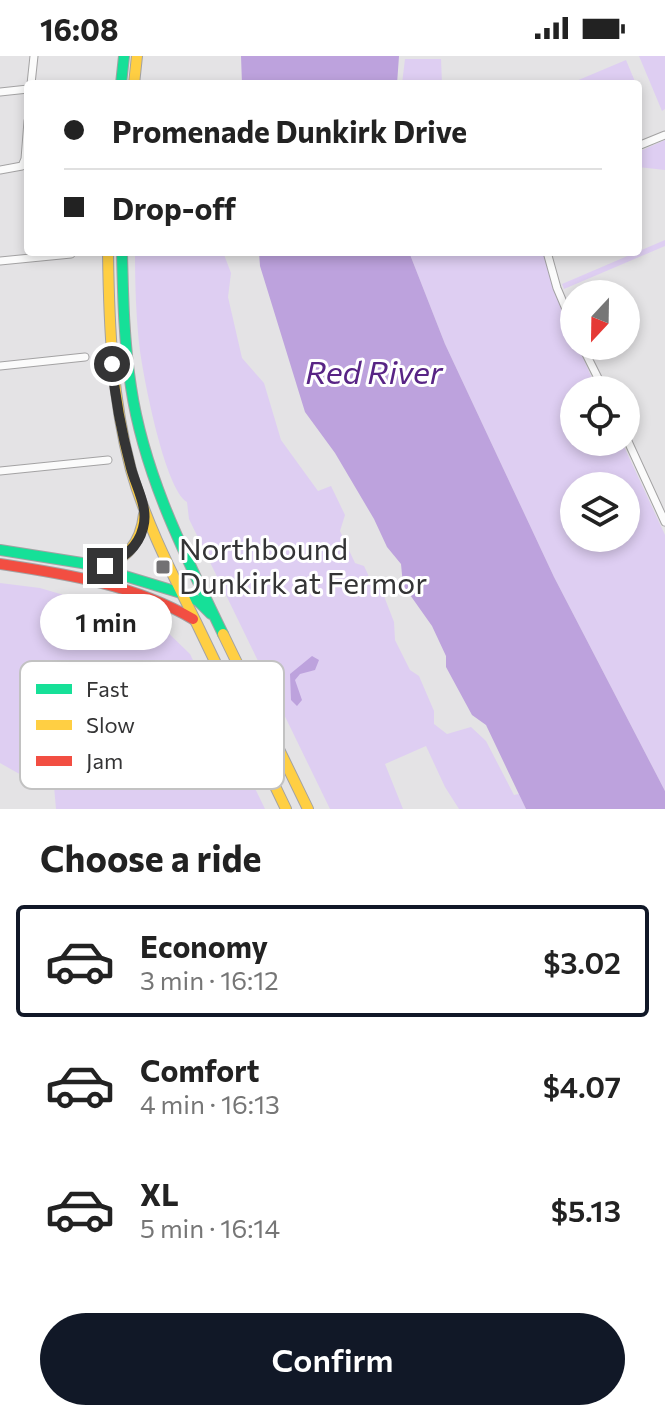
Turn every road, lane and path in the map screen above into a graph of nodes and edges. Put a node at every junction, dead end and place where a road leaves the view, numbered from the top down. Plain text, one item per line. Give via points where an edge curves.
1 (34, 56) edge
2 (124, 56) edge
3 (137, 56) edge
4 (31, 80) edge
5 (121, 80) edge
6 (134, 80) edge
7 (24, 89) edge
8 (0, 92) edge
9 (665, 135) edge
10 (642, 144) edge
11 (24, 161) edge
12 (0, 170) edge
13 (51, 256) edge
14 (108, 256) edge
15 (122, 256) edge
16 (548, 256) edge
17 (0, 261) edge
18 (560, 295) edge
19 (109, 336) junction
20 (124, 337) junction
21 (85, 357) dead end
22 (0, 366) edge
23 (635, 456) edge
24 (108, 460) dead end
25 (0, 471) edge
26 (144, 508) junction
27 (665, 522) edge
28 (4, 550) edge
29 (82, 563) junction
30 (0, 564) edge
31 (181, 593) junction
32 (195, 621) junction
33 (218, 621) junction
34 (214, 661) edge
35 (237, 661) edge
36 (284, 759) edge
37 (276, 789) edge
38 (286, 809) edge
39 (308, 809) edge

1 - 4 street
2 - 5 main road
3 - 6 main road
7 - 8 street
9 - 10 street
11 - 12 street
13 - 17 street
14 - 19 main road
15 - 20 main road
16 - 18 street
19 - 20 main road
19 - 26 main road via 117,403
20 - 33 main road via 149,464 177,538
21 - 22 street
23 - 27 street
24 - 25 street
26 - 29 main road via 142,531 124,558 105,566
26 - 31 main road
28 - 29 main road
28 - 30 main road via 10,556
29 - 31 main road
30 - 32 main road via 128,593 177,608
31 - 32 main road
31 - 33 main road
32 - 34 main road
33 - 35 main road
36 - 39 main road
37 - 38 main road

